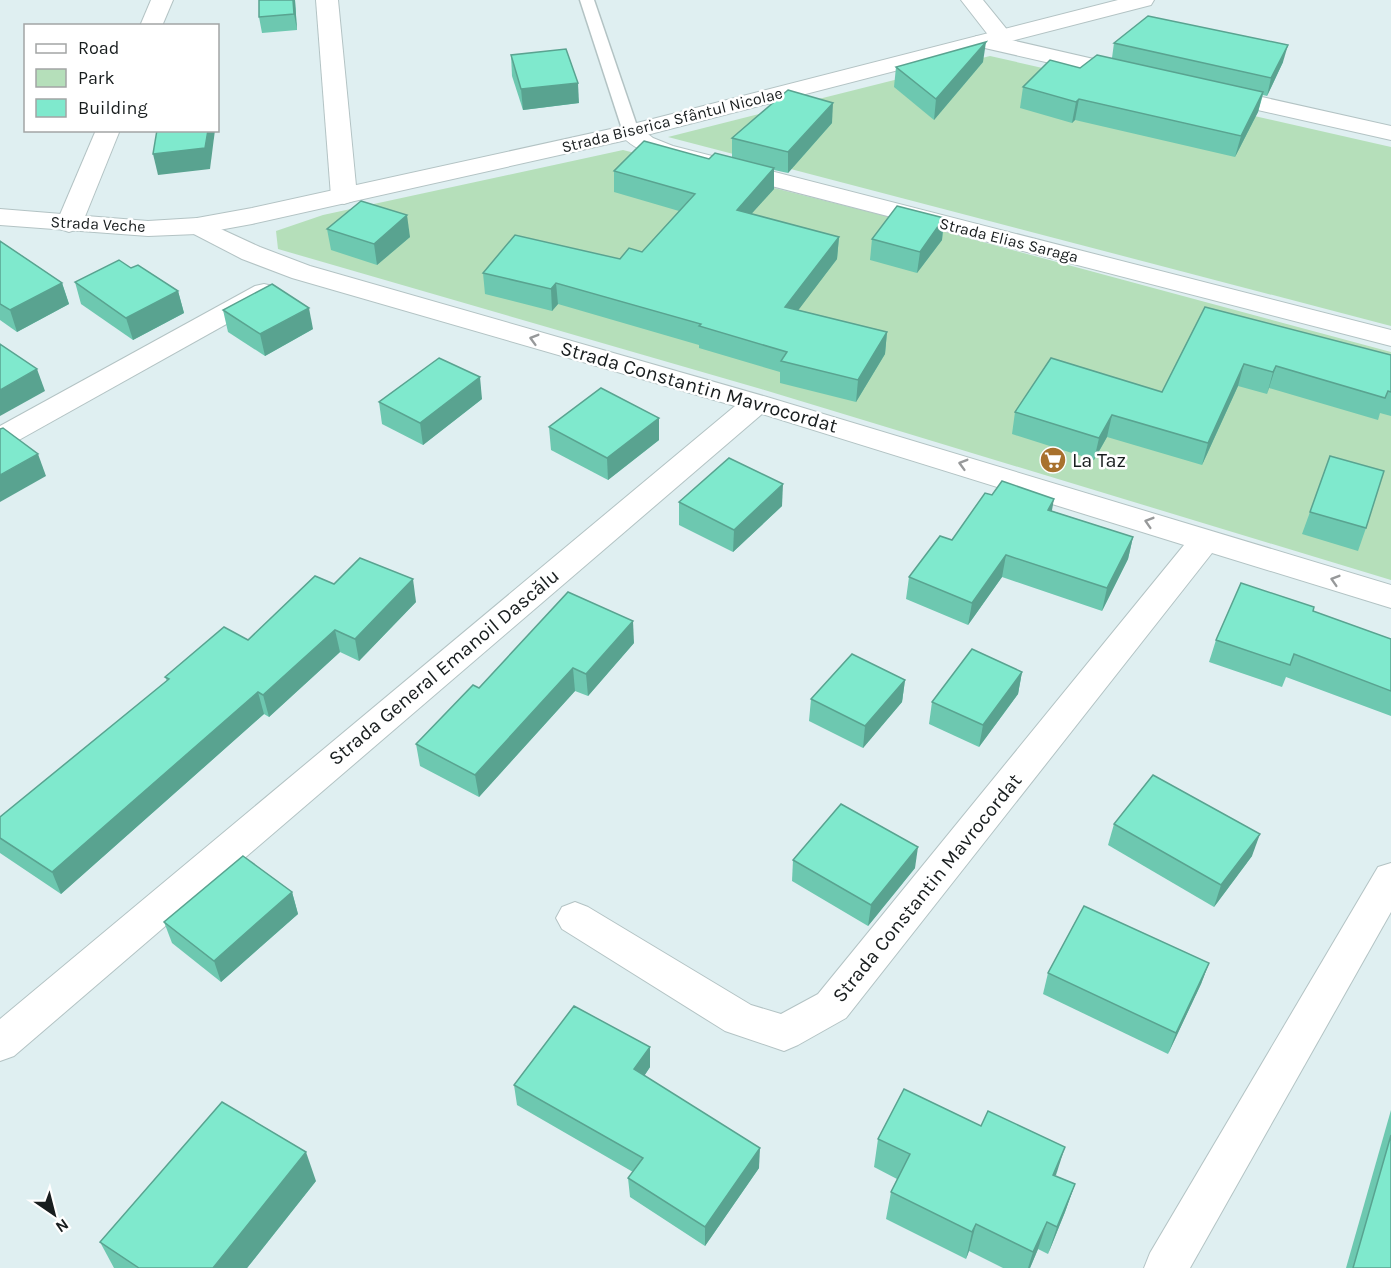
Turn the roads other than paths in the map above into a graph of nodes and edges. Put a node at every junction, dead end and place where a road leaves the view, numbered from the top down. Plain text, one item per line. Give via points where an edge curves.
1 (162, 0) edge
2 (327, 0) edge
3 (587, 0) edge
4 (972, 0) edge
5 (1143, 0) edge
6 (152, 24) edge
7 (993, 39) junction
8 (1147, 78) edge
9 (1193, 88) edge
10 (107, 132) edge
11 (631, 132) junction
12 (1391, 133) edge
13 (344, 196) junction
14 (0, 217) edge
15 (69, 224) junction
16 (197, 226) junction
17 (301, 272) junction
18 (1391, 338) edge
19 (757, 403) junction
20 (0, 438) edge
21 (1205, 540) junction
22 (1391, 597) edge
23 (1391, 878) edge
24 (575, 918) dead end
25 (0, 1042) edge
26 (1166, 1268) edge

1 - 6 street
2 - 13 street
3 - 11 lane
4 - 7 street
5 - 7 street, Strada Biserica Sfântul Nicolae
7 - 8 street
7 - 11 street, Strada Biserica Sfântul Nicolae
9 - 12 street
10 - 15 street
11 - 13 street, Strada Biserica Sfântul Nicolae
11 - 18 street, Strada Elias Saraga via 664,150
13 - 16 street, Strada Biserica Sfântul Nicolae
14 - 15 street, Strada Veche
15 - 16 street, Strada Veche
16 - 17 street, Strada Constantin Mavrocordat
19 -> 17 street, Strada Constantin Mavrocordat
17 - 20 street
21 -> 19 street, Strada Constantin Mavrocordat
19 - 25 street, Strada General Emanoil Dascălu
22 -> 21 street, Strada Constantin Mavrocordat
21 - 24 street, Strada Constantin Mavrocordat via 832,1006 784,1033 740,1019
23 - 26 street

